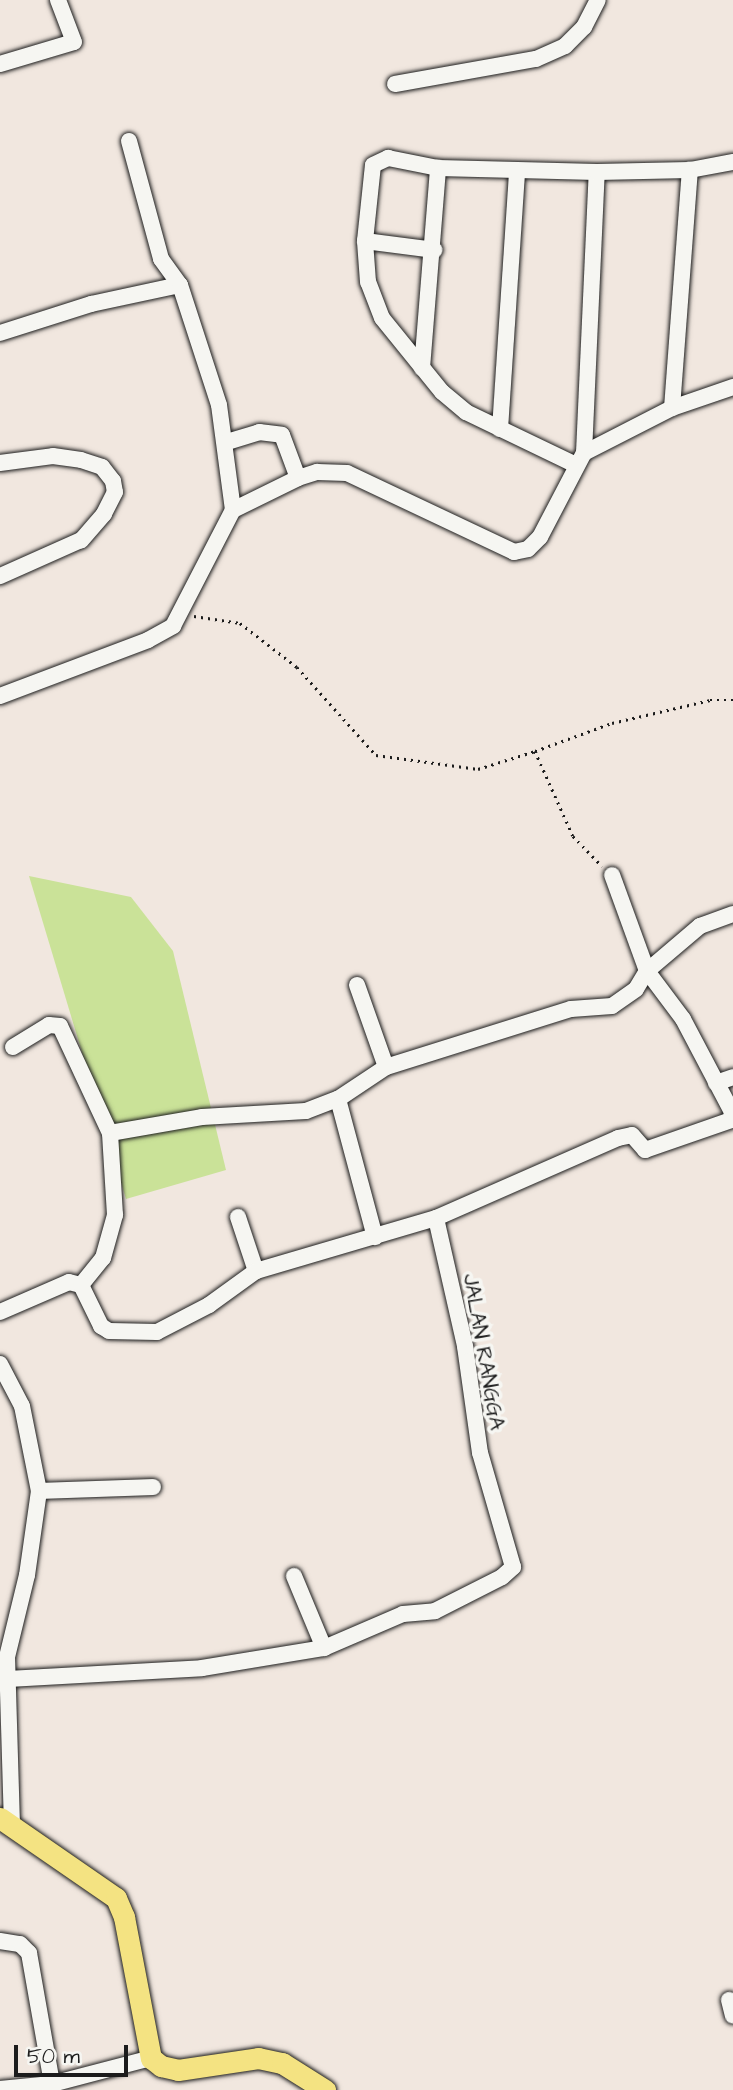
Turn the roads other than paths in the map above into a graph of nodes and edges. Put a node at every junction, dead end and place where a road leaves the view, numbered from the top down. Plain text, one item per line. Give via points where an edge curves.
1 (58, 0) edge
2 (598, 0) edge
3 (0, 64) edge
4 (395, 84) dead end
5 (129, 141) dead end
6 (733, 162) edge
7 (438, 168) junction
8 (690, 170) junction
9 (517, 172) junction
10 (597, 172) junction
11 (365, 241) junction
12 (433, 250) junction
13 (180, 285) junction
14 (0, 332) edge
15 (422, 368) junction
16 (733, 387) edge
17 (672, 408) junction
18 (500, 429) junction
19 (227, 442) junction
20 (580, 459) junction
21 (0, 463) edge
22 (298, 478) junction
23 (233, 510) junction
24 (0, 576) edge
25 (0, 696) edge
26 (612, 876) road end
27 (733, 914) edge
28 (647, 971) junction
29 (357, 985) dead end
30 (13, 1046) dead end
31 (386, 1067) junction
32 (733, 1077) edge
33 (716, 1083) junction
34 (338, 1099) junction
35 (110, 1133) junction
36 (238, 1217) dead end
37 (436, 1217) junction
38 (375, 1237) junction
39 (256, 1271) junction
40 (81, 1285) junction
41 (0, 1312) edge
42 (0, 1364) edge
43 (153, 1487) dead end
44 (39, 1492) junction
45 (295, 1576) dead end
46 (324, 1648) junction
47 (3, 1657) edge
48 (8, 1679) junction
49 (6, 1822) edge
50 (0, 1941) edge
51 (729, 2000) dead end
52 (733, 2017) edge
53 (151, 2058) junction
54 (52, 2084) junction
55 (0, 2089) edge
56 (325, 2090) edge

1 - 3 street via 74,42
2 - 4 street via 584,27 565,46 536,59
5 - 13 street via 161,259
6 - 8 street
7 - 9 street
7 - 11 street via 378,160 370,176
7 - 12 street
8 - 10 street
8 - 17 street
9 - 10 street
9 - 18 street
10 - 20 street
11 - 12 street
11 - 15 street via 368,282 382,318
12 - 15 street
13 - 14 street via 91,304
13 - 19 street
15 - 18 street via 466,412
16 - 17 street
17 - 20 street
18 - 20 street
19 - 22 street via 259,432 282,435
19 - 23 street
20 - 22 street via 540,537 528,549 514,552 347,472 317,472
21 - 24 street via 52,456 81,460 102,467 115,492 104,514 81,540
22 - 23 street
23 - 25 street via 173,626 148,640
26 - 28 street
27 - 28 street via 700,926
28 - 31 street via 636,989 611,1006 571,1009
28 - 33 street via 683,1019
29 - 31 street
30 - 35 street via 48,1025 60,1026
31 - 34 street
32 - 33 street
33 - 37 street via 733,1112 732,1120 645,1150 632,1135 618,1138
34 - 35 street via 306,1111 202,1117
34 - 38 street
35 - 40 street via 115,1215 103,1258
36 - 39 street
37 - 38 street
37 - 46 street, JALAN RANGGA via 465,1346 480,1453 513,1567 435,1611 403,1614
38 - 39 street
39 - 40 street via 209,1305 157,1332 103,1327
40 - 41 street via 69,1282
42 - 44 street via 22,1406
43 - 44 street
44 - 47 street via 27,1575
45 - 46 street
46 - 48 street, JALAN RANGGA via 202,1668
47 - 48 street
48 - 49 street
49 - 53 main road via 116,1898 124,1917
50 - 54 street via 20,1944 29,1953
51 - 52 street
53 - 54 street
53 - 56 main road via 178,2070 258,2058 282,2063
54 - 55 street

